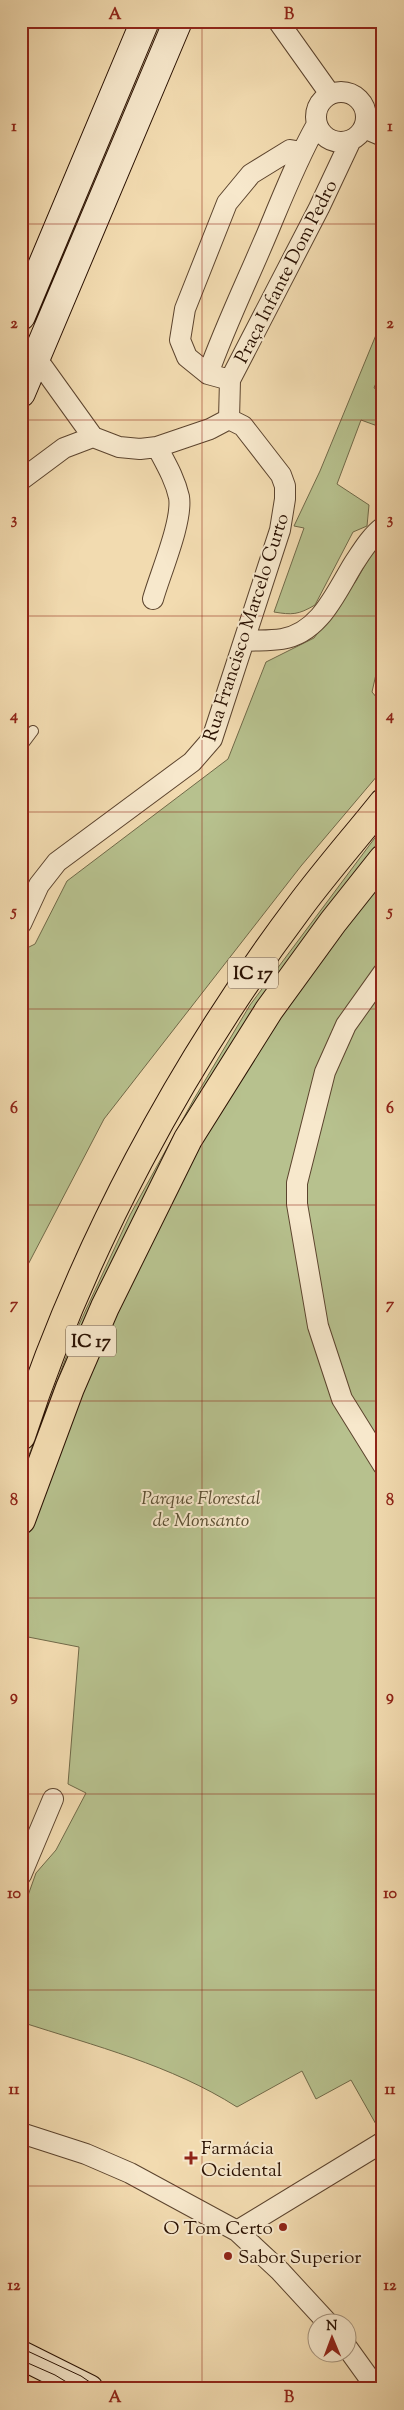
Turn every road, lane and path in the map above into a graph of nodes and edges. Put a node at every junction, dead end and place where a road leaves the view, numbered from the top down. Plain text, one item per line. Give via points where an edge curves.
1 (145, 21) edge
2 (178, 21) edge
3 (278, 21) edge
4 (330, 94) junction
5 (361, 100) junction
6 (383, 107) edge
7 (317, 124) junction
8 (357, 134) junction
9 (383, 136) edge
10 (302, 152) junction
11 (21, 316) edge
12 (37, 359) junction
13 (208, 374) junction
14 (230, 380) junction
15 (21, 393) edge
16 (229, 419) junction
17 (93, 438) junction
18 (157, 448) junction
19 (21, 480) edge
20 (383, 527) edge
21 (153, 599) dead end
22 (244, 641) junction
23 (33, 731) dead end
24 (21, 747) edge
25 (383, 803) edge
26 (383, 859) edge
27 (21, 924) edge
28 (383, 973) edge
29 (21, 1436) edge
30 (383, 1466) edge
31 (21, 1520) edge
32 (53, 1799) dead end
33 (21, 1876) edge
34 (21, 2133) edge
35 (383, 2142) edge
36 (237, 2231) junction
37 (318, 2312) edge
38 (21, 2355) edge
39 (356, 2360) edge
40 (89, 2389) edge
41 (377, 2389) edge

1 - 11 street
2 - 12 street
3 - 4 street
4 - 5 street via 344,92
4 - 7 street via 317,108
5 - 6 street
5 - 8 street via 367,117
7 - 8 street via 329,139 337,142
7 - 10 street, Praça Infante Dom Pedro
8 - 9 street
8 - 14 street, Praça Infante Dom Pedro
10 - 13 street, Praça Infante Dom Pedro via 240,292
10 - 13 street, Praça Infante Dom Pedro via 290,150 251,174 227,203 184,309 180,340 186,357
12 - 15 street
12 - 17 street
13 - 14 street, Praça Infante Dom Pedro
14 - 16 street
16 - 18 street
16 - 22 street, Rua Francisco Marcelo Curto via 243,426 276,466 285,486 280,530
17 - 18 street via 119,447
17 - 19 street via 64,448
18 - 21 street via 173,477 179,514
20 - 22 street via 356,559 316,622 298,634 283,638
22 - 27 street, Rua Francisco Marcelo Curto via 217,726 204,750 57,862 39,885
23 - 24 lane
25 - 29 highway, IC 17 via 300,906 195,1062 142,1156 96,1248 38,1385
26 - 31 highway, IC 17 via 269,1010 188,1139 105,1306 70,1388
28 - 30 street via 346,1024 325,1072 297,1183 297,1204 318,1326 342,1399
32 - 33 street
34 - 36 street via 86,2154 130,2173
35 - 36 street
36 - 37 street
38 - 40 street
39 - 41 street

